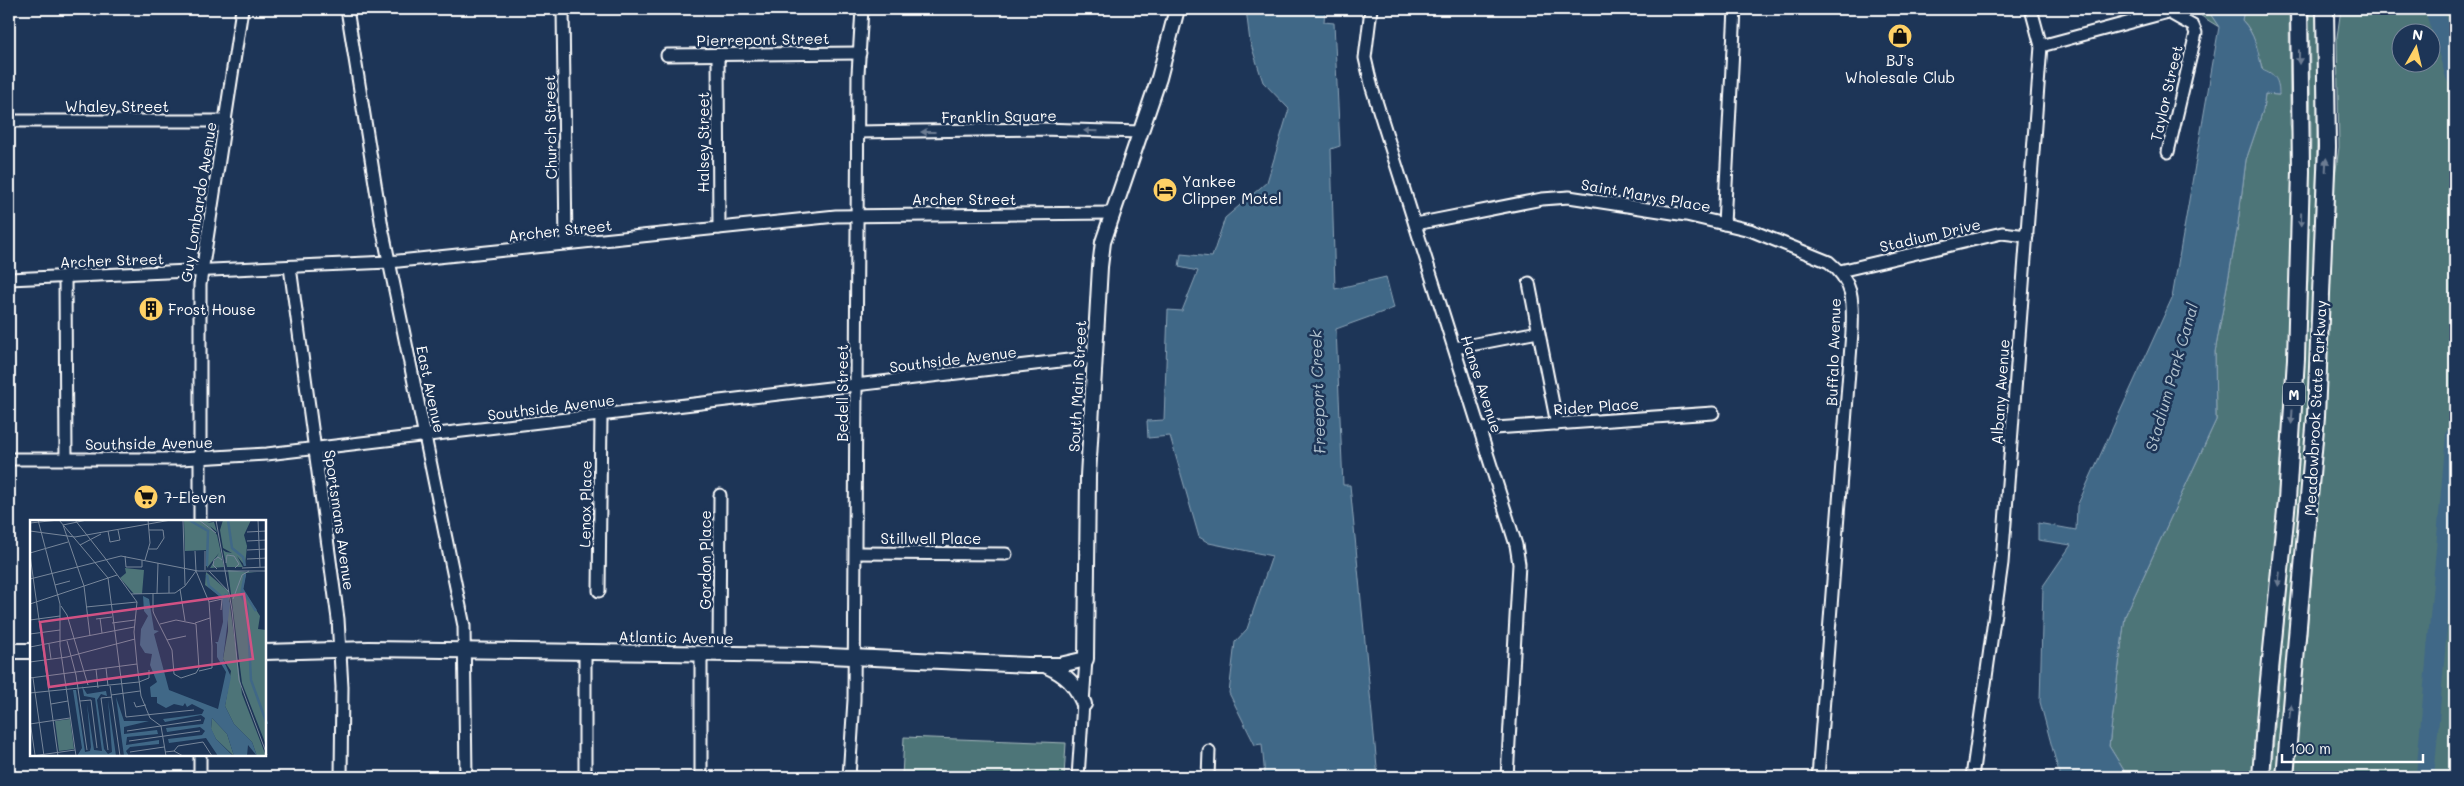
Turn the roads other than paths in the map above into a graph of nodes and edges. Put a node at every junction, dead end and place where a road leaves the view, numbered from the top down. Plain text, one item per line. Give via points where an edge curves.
1 (242, 9) edge
2 (347, 9) edge
3 (563, 9) edge
4 (862, 9) edge
5 (1177, 9) edge
6 (1371, 9) edge
7 (1735, 9) edge
8 (2031, 9) edge
9 (2299, 9) edge
10 (2325, 9) edge
11 (2335, 9) edge
12 (2326, 41) junction
13 (2041, 46) junction
14 (860, 53) junction
15 (718, 55) junction
16 (667, 56) dead end
17 (226, 121) junction
18 (9, 122) edge
19 (858, 132) junction
20 (1140, 132) junction
21 (2168, 152) dead end
22 (1113, 214) junction
23 (858, 216) junction
24 (1416, 224) junction
25 (1724, 224) junction
26 (719, 228) junction
27 (2027, 236) junction
28 (566, 244) junction
29 (389, 262) junction
30 (290, 267) junction
31 (204, 271) junction
32 (1840, 271) junction
33 (65, 277) junction
34 (9, 279) edge
35 (1529, 283) dead end
36 (1538, 332) junction
37 (1455, 348) junction
38 (1094, 357) junction
39 (857, 386) junction
40 (1713, 413) dead end
41 (601, 416) junction
42 (1557, 424) junction
43 (1480, 428) junction
44 (425, 437) junction
45 (315, 449) junction
46 (200, 458) junction
47 (66, 459) junction
48 (9, 460) edge
49 (720, 496) dead end
50 (200, 520) edge
51 (856, 553) junction
52 (1006, 554) dead end
53 (599, 591) dead end
54 (9, 650) edge
55 (339, 650) junction
56 (465, 650) junction
57 (30, 651) edge
58 (266, 652) edge
59 (585, 652) junction
60 (701, 654) junction
61 (719, 654) junction
62 (854, 658) junction
63 (1086, 659) junction
64 (1046, 665) junction
65 (1084, 704) junction
66 (1210, 751) dead end
67 (200, 756) edge
68 (200, 777) edge
69 (341, 777) edge
70 (466, 777) edge
71 (584, 777) edge
72 (701, 777) edge
73 (849, 777) edge
74 (1078, 777) edge
75 (1208, 777) edge
76 (1507, 777) edge
77 (1818, 777) edge
78 (1972, 777) edge
79 (2262, 777) edge
80 (2285, 777) edge

1 - 17 street, Guy Lombardo Avenue
2 - 29 street, East Avenue
3 - 28 street, Church Street
4 - 14 street, Bedell Street
5 - 20 main road, South Main Street via 1159,78
6 - 24 street, Hanse Avenue via 1365,58
7 - 25 street
8 - 13 street, Albany Avenue
9 -> 79 highway, Meadowbrook State Parkway / M via 2302,171 2296,359
10 - 12 highway, Meadowbrook State Parkway / M
11 - 12 highway
80 -> 12 highway, Meadowbrook State Parkway / M via 2316,416 2327,147
13 - 21 street, Taylor Street via 2168,12 2193,26 2196,33
13 - 27 street, Albany Avenue
14 - 15 street, Pierrepont Street
14 - 19 street, Bedell Street
15 - 16 street, Pierrepont Street
15 - 26 street, Halsey Street
17 - 18 street, Whaley Street
17 - 31 street, Guy Lombardo Avenue
20 -> 19 street, Franklin Square
19 - 23 street, Bedell Street
20 - 22 main road, South Main Street
22 - 23 street, Archer Street
22 - 38 main road, South Main Street via 1100,267
23 - 26 street, Archer Street
23 - 39 street, Bedell Street
24 - 25 street, Saint Marys Place via 1542,199 1568,197
24 - 37 street, Hanse Avenue
25 - 32 street via 1750,230 1813,255
26 - 28 street, Archer Street
27 - 32 street, Stadium Drive via 2002,233
27 - 78 street, Albany Avenue via 2002,564
28 - 29 street, Archer Street
29 - 30 street, Archer Street
29 - 44 street, East Avenue
30 - 31 street, Archer Street
30 - 45 street, Sportsmans Avenue
31 - 33 street, Archer Street
31 - 46 street, Guy Lombardo Avenue via 199,315
32 - 77 street, Buffalo Avenue via 1853,301 1852,332
33 - 34 street, Archer Street
33 - 47 street
35 - 36 street
36 - 37 street
36 - 42 street
37 - 43 street, Hanse Avenue
38 - 39 street, Southside Avenue
38 - 63 main road, South Main Street via 1088,476
39 - 41 street, Southside Avenue
39 - 51 street, Bedell Street
40 - 42 street, Rider Place
41 - 44 street, Southside Avenue
41 - 53 street, Lenox Place
42 - 43 street, Rider Place
43 - 76 street, Hanse Avenue via 1510,522 1519,564
44 - 45 street, Southside Avenue
44 - 56 street, East Avenue via 464,626
45 - 46 street, Southside Avenue
45 - 55 street, Sportsmans Avenue via 338,618
46 - 47 street, Southside Avenue
46 - 50 street, Guy Lombardo Avenue
47 - 48 street, Southside Avenue
49 - 61 street, Gordon Place
51 - 52 street, Stillwell Place
51 - 62 street, Bedell Street
54 - 57 main road
55 - 56 main road, Atlantic Avenue
55 - 58 main road, Atlantic Avenue
55 - 69 street, Sportsmans Avenue
56 - 59 main road, Atlantic Avenue
56 - 70 street, East Avenue
59 - 60 main road, Atlantic Avenue
59 - 71 street
60 - 61 main road, Atlantic Avenue
60 - 72 street
61 - 62 main road, Atlantic Avenue
62 - 64 main road, Atlantic Avenue
62 - 73 street, Bedell Street
63 - 64 main road, Atlantic Avenue
63 - 65 street, South Main Street
64 - 65 main road via 1068,677
65 - 74 street, South Main Street
66 - 75 street
67 - 68 street

